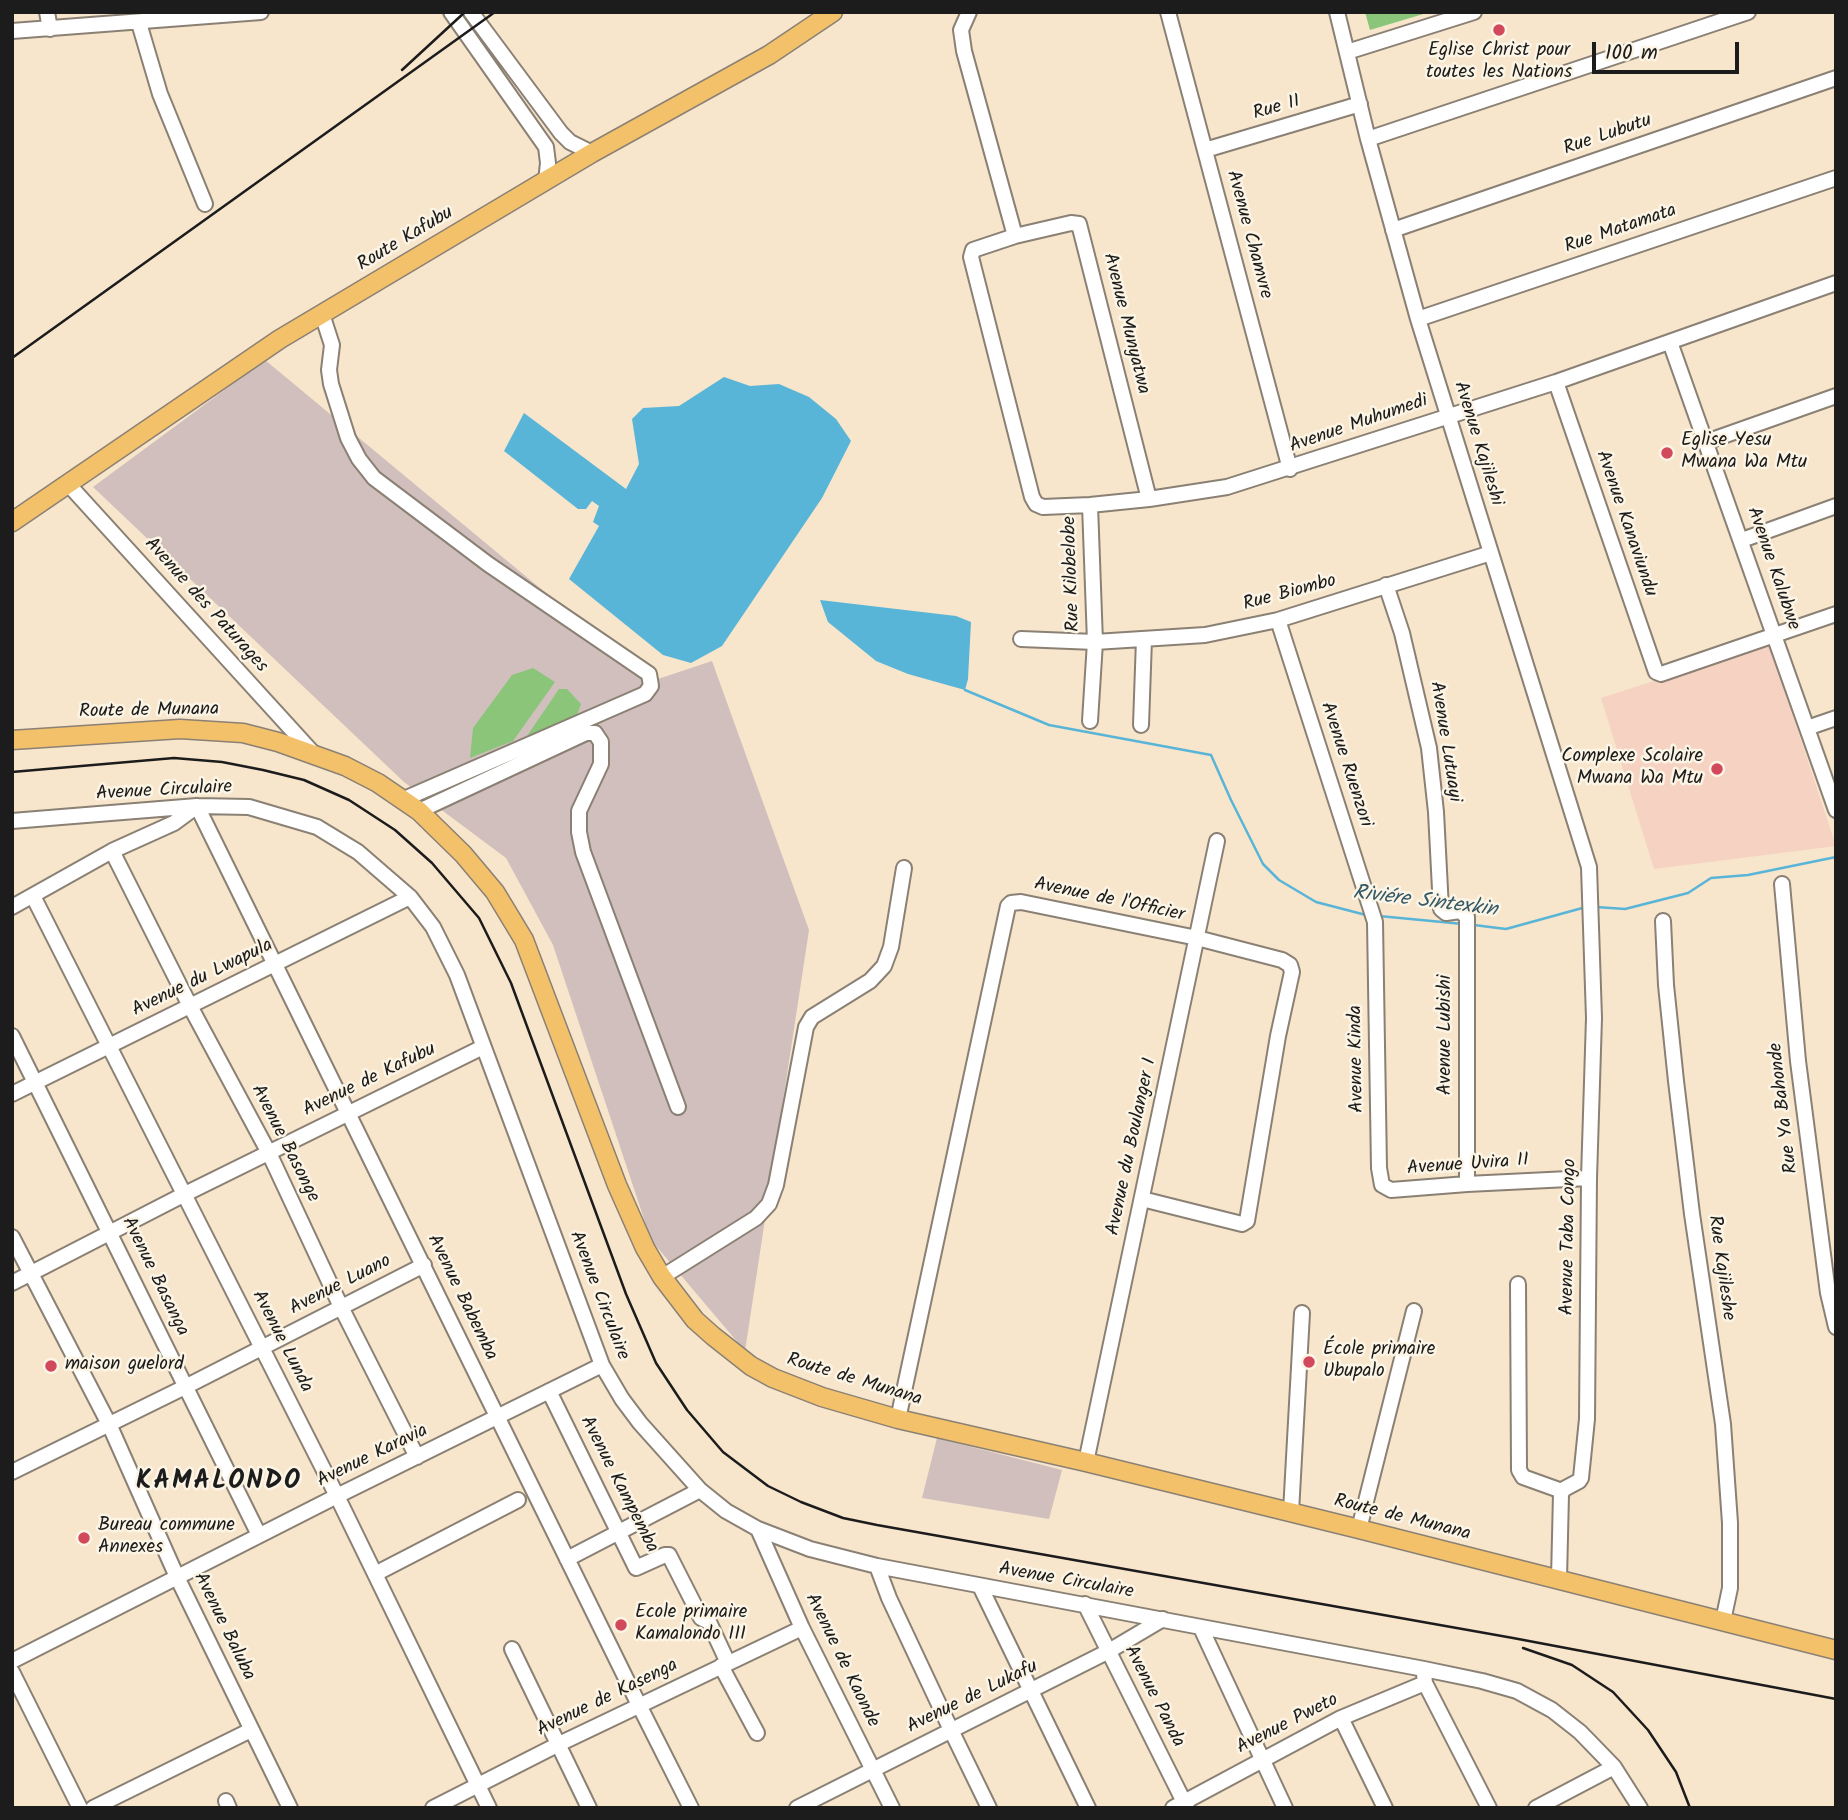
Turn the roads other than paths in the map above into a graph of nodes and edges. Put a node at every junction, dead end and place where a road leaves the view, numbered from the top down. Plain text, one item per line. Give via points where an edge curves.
1 (47, 12) edge
2 (261, 12) edge
3 (451, 12) edge
4 (471, 12) edge
5 (833, 12) edge
6 (969, 12) edge
7 (1168, 12) edge
8 (1337, 12) edge
9 (1474, 12) edge
10 (1748, 12) edge
11 (171, 16) edge
12 (139, 23) junction
13 (50, 29) junction
14 (12, 32) edge
15 (1347, 52) junction
16 (1836, 78) edge
17 (1360, 104) junction
18 (1368, 139) junction
19 (1205, 150) junction
20 (592, 153) junction
21 (1836, 178) edge
22 (546, 181) junction
23 (205, 204) dead end
24 (1392, 230) junction
25 (1015, 236) junction
26 (1836, 283) edge
27 (322, 314) junction
28 (1418, 319) junction
29 (1670, 342) junction
30 (1556, 382) junction
31 (1836, 396) edge
32 (1447, 416) junction
33 (1706, 442) junction
34 (1290, 469) junction
35 (69, 485) junction
36 (1149, 499) junction
37 (1090, 505) junction
38 (1836, 506) edge
39 (12, 522) edge
40 (1742, 540) junction
41 (1490, 553) junction
42 (1386, 585) junction
43 (1836, 614) edge
44 (1278, 620) junction
45 (1775, 635) junction
46 (1021, 639) dead end
47 (1144, 639) junction
48 (1095, 642) junction
49 (1836, 718) edge
50 (1090, 721) dead end
51 (1141, 725) dead end
52 (1807, 728) junction
53 (12, 740) edge
54 (313, 753) junction
55 (402, 800) junction
56 (197, 806) junction
57 (1836, 810) edge
58 (419, 811) junction
59 (12, 821) edge
60 (1217, 841) dead end
61 (112, 851) junction
62 (904, 868) dead end
63 (1590, 884) joint
64 (1782, 884) dead end
65 (33, 896) junction
66 (410, 897) junction
67 (12, 907) edge
68 (1441, 909) joint
69 (1663, 920) dead end
70 (1375, 922) joint
71 (1197, 938) junction
72 (275, 965) junction
73 (190, 1006) junction
74 (12, 1036) edge
75 (109, 1045) junction
76 (483, 1047) junction
77 (36, 1082) junction
78 (12, 1094) edge
79 (678, 1107) dead end
80 (348, 1113) junction
81 (269, 1153) junction
82 (1589, 1178) junction
83 (1466, 1184) junction
84 (1391, 1190) joint
85 (185, 1194) junction
86 (1142, 1199) junction
87 (111, 1233) junction
88 (12, 1237) edge
89 (424, 1265) junction
90 (31, 1273) junction
91 (662, 1277) junction
92 (12, 1283) edge
93 (1518, 1284) dead end
94 (341, 1307) junction
95 (1414, 1311) dead end
96 (1302, 1313) dead end
97 (1836, 1327) edge
98 (262, 1347) junction
99 (602, 1365) junction
100 (187, 1386) junction
101 (549, 1391) junction
102 (497, 1417) junction
103 (898, 1419) junction
104 (108, 1424) junction
105 (416, 1457) junction
106 (1086, 1462) junction
107 (12, 1472) edge
108 (700, 1490) junction
109 (1562, 1491) junction
110 (337, 1496) junction
111 (518, 1500) dead end
112 (1291, 1512) junction
113 (758, 1529) junction
114 (1359, 1529) junction
115 (618, 1531) junction
116 (259, 1535) junction
117 (567, 1559) junction
118 (877, 1566) junction
119 (375, 1574) junction
120 (177, 1577) junction
121 (1559, 1579) junction
122 (980, 1586) junction
123 (1085, 1604) junction
124 (1163, 1619) junction
125 (1723, 1620) junction
126 (802, 1628) junction
127 (1201, 1628) junction
128 (512, 1649) dead end
129 (1836, 1650) edge
130 (1109, 1651) junction
131 (12, 1661) edge
132 (725, 1664) junction
133 (12, 1672) edge
134 (1424, 1676) junction
135 (1031, 1691) junction
136 (639, 1705) junction
137 (1342, 1718) junction
138 (251, 1730) junction
139 (951, 1730) junction
140 (757, 1733) dead end
141 (559, 1744) junction
142 (1262, 1760) junction
143 (1614, 1767) junction
144 (873, 1769) junction
145 (478, 1786) junction
146 (1182, 1806) edge
147 (80, 1808) edge
148 (93, 1808) edge
149 (290, 1808) edge
150 (433, 1808) edge
151 (489, 1808) edge
152 (589, 1808) edge
153 (691, 1808) edge
154 (797, 1808) edge
155 (892, 1808) edge
156 (989, 1808) edge
157 (1088, 1808) edge
158 (1285, 1808) edge
159 (1385, 1808) edge
160 (1489, 1808) edge
161 (1535, 1808) edge
162 (1640, 1808) edge

1 - 13 street
2 - 11 street
3 - 22 street via 546,147
4 - 20 street via 561,133
5 - 20 main road, Route Kafubu via 769,55
6 - 25 street via 961,30 964,51
7 - 19 street, Avenue Chamvre
8 - 15 street, Avenue Kajileshi
9 - 15 street
10 - 18 street
11 - 12 street
12 - 13 street
12 - 23 street via 160,94
13 - 14 street
15 - 17 street, Avenue Kajileshi
16 - 24 street, Rue Lubutu
17 - 18 street, Avenue Kajileshi
17 - 19 street, Rue II
18 - 24 street, Avenue Kajileshi
19 - 34 street, Avenue Chamvre
20 - 22 main road, Route Kafubu
21 - 28 street, Rue Matamata
22 - 27 main road, Route Kafubu
24 - 28 street, Avenue Kajileshi
25 - 36 street, Avenue Munyatwa via 1079,224
25 - 37 street, Avenue Muhumedi via 971,254 1032,496 1044,507
26 - 29 street, Avenue Muhumedi
27 - 35 main road, Route Kafubu
27 - 55 street via 332,345 331,384 348,439 374,478 488,564 649,674 652,687
28 - 32 street, Avenue Kajileshi
29 - 30 street, Avenue Muhumedi
29 - 33 street, Avenue Kalubwe
30 - 32 street, Avenue Muhumedi
30 - 45 street, Avenue Kanaviundu via 1656,672
31 - 33 street
32 - 34 street, Avenue Muhumedi
32 - 41 street, Avenue Kajileshi
33 - 40 street, Avenue Kalubwe
34 - 36 street, Avenue Muhumedi via 1227,487
35 - 39 main road, Route Kafubu
35 - 54 street, Avenue des Paturages
36 - 37 street, Avenue Muhumedi
37 - 48 street, Rue Kilobelobe
38 - 40 street
40 - 45 street, Avenue Kalubwe
41 - 42 street, Rue Biombo
41 - 63 street, Avenue Kajileshi via 1585,854
42 - 44 street, Rue Biombo
42 - 68 street, Avenue Lutuayi via 1429,748
43 - 45 street
44 - 47 street, Rue Biombo via 1205,635
44 - 70 street, Avenue Ruenzori
45 - 52 street, Avenue Kalubwe
46 - 48 street, Rue Biombo
47 - 48 street, Rue Biombo
47 - 51 street
48 - 50 street, Rue Kilobelobe
49 - 52 street
52 - 57 street, Avenue Kalubwe
53 - 54 main road, Route de Munana via 116,731 214,730 243,733
54 - 55 main road, Route de Munana via 378,783
55 - 58 main road, Route de Munana
56 - 59 street, Avenue Circulaire
56 - 61 street via 174,823
56 - 66 street, Avenue Circulaire via 249,807 317,827 358,852
56 - 72 street, Avenue Babemba
58 - 79 street via 586,733 595,733 601,742 601,764 579,811 583,852
58 - 91 main road, Route de Munana via 495,892 524,940 617,1185
60 - 71 street, Avenue du Boulanger I
61 - 65 street
61 - 73 street, Avenue Basonge
62 - 91 street via 884,966 870,981 813,1017 806,1027 769,1205 757,1218
63 - 82 street, Avenue Taba Congo via 1594,1018
64 - 97 street, Rue Ya Bahonde via 1799,1073
65 - 67 street
65 - 75 street, Avenue Lunda
66 - 72 street, Avenue du Lwapula
66 - 76 street, Avenue Circulaire via 433,927 457,975
68 - 83 street, Avenue Lubishi via 1460,911 1467,917
69 - 125 street, Rue Kajileshe via 1677,1095 1723,1424 1730,1588
70 - 84 street, Avenue Kinda via 1379,1168 1381,1185
71 - 86 street, Avenue du Boulanger I
71 - 86 street, Avenue de l'Officier via 1287,961 1292,972 1249,1215 1242,1224
71 - 103 street, Avenue de l'Officier via 1021,902 1008,906
72 - 73 street, Avenue du Lwapula
72 - 80 street, Avenue Babemba
73 - 75 street, Avenue du Lwapula
73 - 81 street, Avenue Basonge
74 - 77 street, Avenue Basanga
75 - 77 street, Avenue du Lwapula
75 - 85 street, Avenue Lunda
76 - 80 street, Avenue de Kafubu
76 - 99 street, Avenue Circulaire
77 - 78 street, Avenue du Lwapula
77 - 87 street, Avenue Basanga
80 - 81 street, Avenue de Kafubu
80 - 89 street, Avenue Babemba
81 - 85 street, Avenue de Kafubu
81 - 94 street, Avenue Basonge
82 - 83 street, Avenue Uvira II
82 - 109 street, Avenue Taba Congo via 1584,1458 1580,1480
83 - 84 street, Avenue Uvira II
85 - 87 street, Avenue de Kafubu
85 - 98 street, Avenue Lunda
86 - 106 street, Avenue du Boulanger I
87 - 90 street, Avenue de Kafubu
87 - 100 street, Avenue Basanga
88 - 90 street, Avenue Baluba
89 - 94 street, Avenue Luano
89 - 102 street, Avenue Babemba
90 - 92 street, Avenue de Kafubu
90 - 104 street, Avenue Baluba
91 - 103 main road, Route de Munana via 695,1320 751,1366 822,1397
93 - 109 street via 1519,1470 1523,1477
94 - 98 street, Avenue Luano
94 - 105 street, Avenue Basonge
95 - 114 street
96 - 112 street
98 - 100 street, Avenue Luano
98 - 110 street, Avenue Lunda
99 - 101 street, Avenue Karavia
99 - 108 street, Avenue Circulaire via 640,1423
100 - 104 street, Avenue Luano
100 - 116 street, Avenue Basanga
101 - 102 street, Avenue Karavia
101 - 115 street, Avenue Kampemba
102 - 105 street, Avenue Karavia
102 - 117 street, Avenue Babemba
103 - 106 main road, Route de Munana
104 - 107 street, Avenue Luano
104 - 120 street, Avenue Baluba
105 - 110 street, Avenue Karavia
106 - 112 main road, Route de Munana
108 - 113 street, Avenue Circulaire
108 - 115 street
109 - 121 street
110 - 116 street, Avenue Karavia
110 - 119 street, Avenue Lunda
111 - 119 street
112 - 114 main road, Route de Munana
113 - 118 street, Avenue Circulaire via 810,1549
113 - 126 street, Avenue de Kaonde
114 - 121 main road, Route de Munana
115 - 117 street
115 - 132 street, Avenue Kampemba via 637,1569 668,1555 701,1618 709,1622
116 - 120 street, Avenue Karavia
117 - 136 street, Avenue Babemba
118 - 122 street, Avenue Circulaire
118 - 139 street
119 - 145 street, Avenue Lunda
120 - 131 street, Avenue Karavia
120 - 138 street, Avenue Baluba
121 - 125 main road, Route de Munana
122 - 123 street, Avenue Circulaire
122 - 135 street
123 - 124 street, Avenue Circulaire
123 - 130 street, Avenue Panda
124 - 127 street, Avenue Circulaire
124 - 130 street, Avenue de Lukafu
125 - 129 main road, Route de Munana
126 - 132 street, Avenue de Kasenga
126 - 144 street, Avenue de Kaonde
127 - 134 street, Avenue Circulaire
127 - 142 street
128 - 141 street
130 - 135 street, Avenue de Lukafu
130 - 146 street, Avenue Panda
132 - 136 street, Avenue de Kasenga
132 - 140 street, Avenue Kampemba
133 - 147 street
134 - 137 street, Avenue Pweto
134 - 143 street, Avenue Circulaire via 1482,1681 1517,1691 1552,1710
134 - 160 street
135 - 139 street, Avenue de Lukafu
135 - 157 street
136 - 141 street, Avenue de Kasenga
136 - 153 street, Avenue Babemba
137 - 142 street, Avenue Pweto
137 - 159 street
138 - 148 street
138 - 149 street, Avenue Baluba
139 - 144 street, Avenue de Lukafu
139 - 156 street
141 - 145 street, Avenue de Kasenga
141 - 152 street
142 - 146 street, Avenue Pweto
142 - 158 street
143 - 161 street
143 - 162 street, Avenue Circulaire
144 - 154 street, Avenue de Lukafu
144 - 155 street, Avenue de Kaonde
145 - 150 street, Avenue de Kasenga
145 - 151 street, Avenue Lunda

